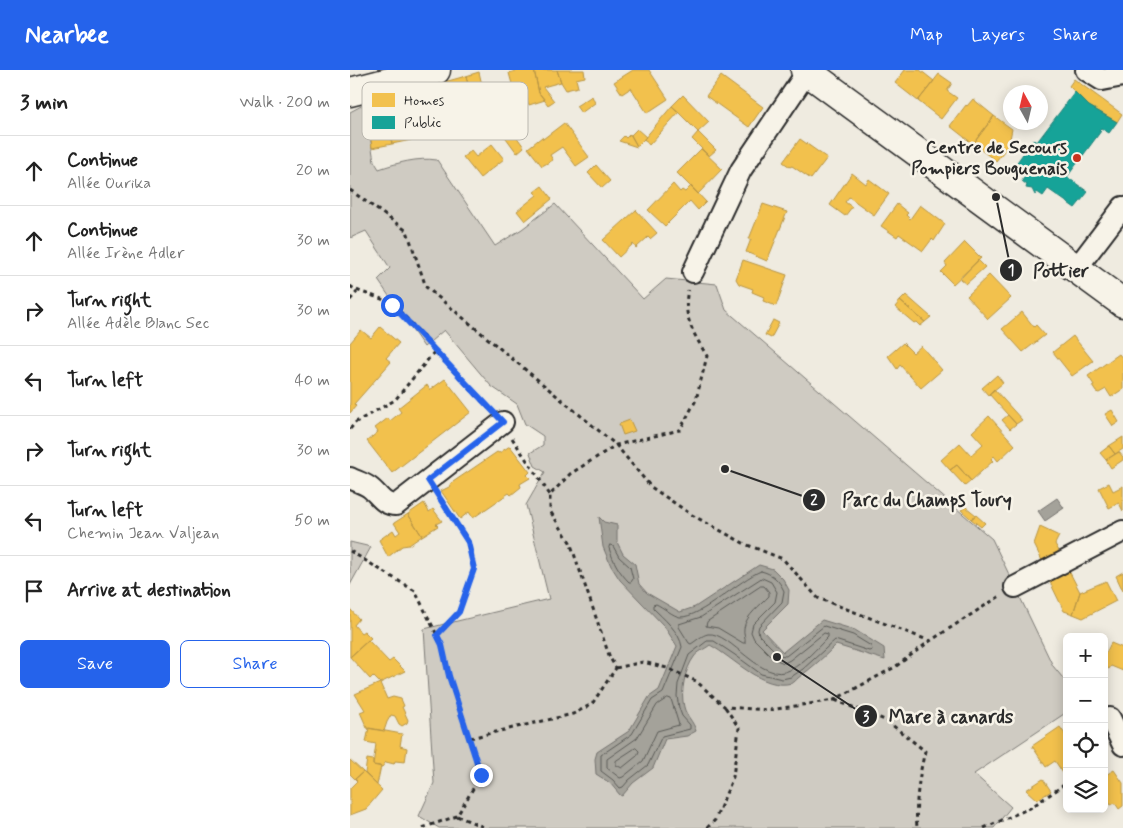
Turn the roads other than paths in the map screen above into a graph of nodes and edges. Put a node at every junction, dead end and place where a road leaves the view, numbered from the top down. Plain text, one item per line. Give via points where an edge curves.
1 (436, 70) edge
2 (1086, 70) edge
3 (806, 71) edge
4 (1123, 76) edge
5 (389, 82) edge
6 (1123, 207) edge
7 (1076, 269) junction
8 (692, 272) road end
9 (1123, 303) edge
10 (503, 422) road end
11 (350, 478) edge
12 (1123, 531) edge
13 (1015, 588) road end
14 (1110, 718) dead end
15 (1123, 745) edge

1 - 5 street
2 - 4 street via 1102,80
3 - 7 street
3 - 8 street via 741,170
6 - 7 street
7 - 9 street
10 - 11 street via 396,505 389,505 369,488
12 - 13 street
14 - 15 street

